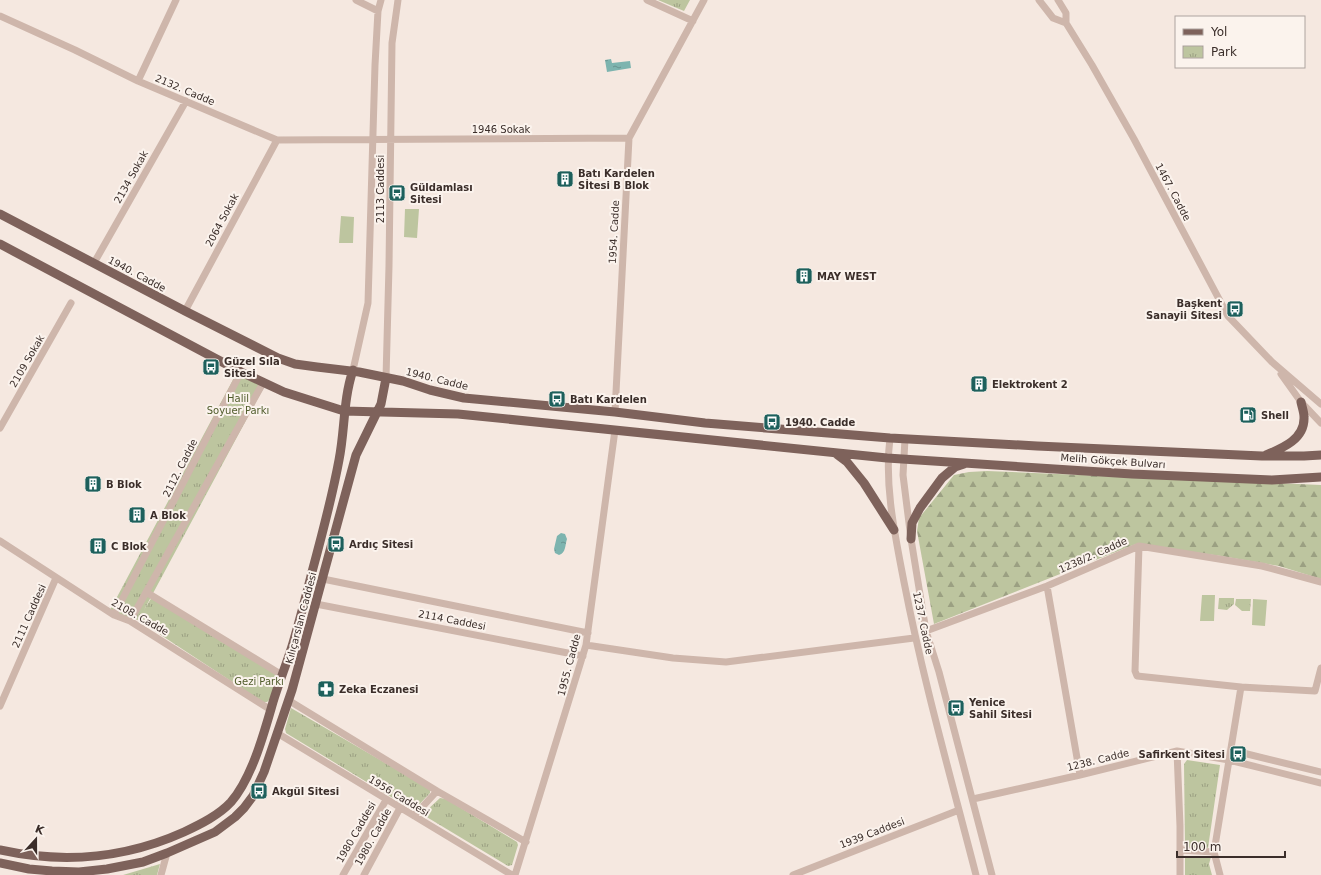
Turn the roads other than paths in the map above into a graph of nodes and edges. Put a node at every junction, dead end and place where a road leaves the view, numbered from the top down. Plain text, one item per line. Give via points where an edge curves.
1 (176, 0) edge
2 (356, 0) edge
3 (381, 0) edge
4 (398, 0) edge
5 (647, 0) edge
6 (704, 0) edge
7 (1039, 0) edge
8 (1059, 1) edge
9 (378, 11) junction
10 (0, 17) edge
11 (693, 21) junction
12 (1066, 23) junction
13 (138, 81) junction
14 (186, 101) junction
15 (629, 138) junction
16 (373, 139) junction
17 (390, 139) junction
18 (277, 140) junction
19 (0, 214) edge
20 (0, 244) edge
21 (94, 263) junction
22 (71, 303) dead end
23 (185, 311) junction
24 (1272, 362) junction
25 (353, 370) junction
26 (241, 372) junction
27 (386, 378) junction
28 (263, 383) junction
29 (1301, 402) junction
30 (1321, 404) edge
31 (344, 411) junction
32 (615, 412) junction
33 (378, 413) junction
34 (1321, 423) edge
35 (0, 428) edge
36 (614, 430) junction
37 (890, 438) junction
38 (905, 439) junction
39 (833, 452) junction
40 (1321, 455) edge
41 (1264, 456) junction
42 (887, 458) junction
43 (903, 459) junction
44 (965, 463) junction
45 (1321, 477) edge
46 (894, 530) junction
47 (911, 539) junction
48 (0, 541) edge
49 (1139, 546) junction
50 (56, 578) junction
51 (323, 579) junction
52 (1321, 582) edge
53 (1047, 586) junction
54 (146, 592) junction
55 (316, 604) junction
56 (114, 615) junction
57 (130, 621) junction
58 (926, 631) junction
59 (588, 633) junction
60 (914, 638) junction
61 (586, 645) junction
62 (583, 656) junction
63 (1321, 668) edge
64 (282, 675) junction
65 (1241, 687) junction
66 (288, 700) junction
67 (0, 706) edge
68 (271, 710) junction
69 (277, 733) junction
70 (1231, 750) junction
71 (1177, 751) junction
72 (1229, 760) junction
73 (1321, 772) edge
74 (1080, 775) junction
75 (1321, 783) edge
76 (437, 791) junction
77 (973, 799) junction
78 (386, 800) junction
79 (400, 808) junction
80 (959, 810) junction
81 (414, 816) junction
82 (526, 842) junction
83 (0, 850) edge
84 (1180, 850) junction
85 (1214, 852) junction
86 (167, 853) junction
87 (0, 863) edge
88 (161, 875) edge
89 (343, 875) edge
90 (364, 875) edge
91 (512, 875) edge
92 (515, 875) edge
93 (793, 875) edge
94 (976, 875) edge
95 (992, 875) edge
96 (1180, 875) edge
97 (1220, 875) edge

1 - 13 street
2 - 9 street
3 - 9 street, 2113 Caddesi
4 - 17 street, 2113 Caddesi via 392,43
5 - 11 street
6 - 11 street, 1954. Cadde
7 - 12 street, 1467. Cadde via 1053,18
8 - 12 street, 1467. Cadde via 1066,13
9 - 16 street, 2113 Caddesi
10 - 13 street, 2132. Cadde
11 - 15 street, 1954. Cadde
12 - 24 street, 1467. Cadde via 1134,139 1228,316
13 - 14 street, 2132. Cadde
14 - 18 street, 2132. Cadde
14 - 21 street, 2134 Sokak
15 - 17 street, 1946 Sokak
15 - 32 street, 1954. Cadde
16 - 17 street, 1946 Sokak
16 - 18 street, 2132. Cadde
16 - 25 street, 2113 Caddesi via 368,303
17 - 27 street, 2113 Caddesi
18 - 23 street, 2064 Sokak
19 - 21 main road, 1940. Cadde
20 - 26 main road
21 - 23 main road, 1940. Cadde
22 - 35 street, 2109 Sokak
23 - 25 main road, 1940. Cadde via 295,364
24 - 29 street, 1467. Cadde
24 - 30 street, 1467. Cadde
25 - 27 main road, 1940. Cadde
25 - 31 main road, Kılıçarslan Caddesi
26 - 28 main road
26 - 56 street, 2112. Cadde
27 - 32 main road, 1940. Cadde via 464,398
27 - 33 main road, Kılıçarslan Caddesi
28 - 31 main road via 306,400
28 - 54 street
29 - 34 street, 1467. Cadde
29 - 41 main road via 1304,418 1295,440
31 - 33 main road
31 - 64 main road, Kılıçarslan Caddesi via 340,454 332,495
32 - 37 main road, 1940. Cadde via 712,424
33 - 36 main road via 458,414
33 - 51 main road, Kılıçarslan Caddesi via 356,455
36 - 39 main road
36 - 59 street, 1955. Cadde
37 - 38 main road, 1940. Cadde
37 - 42 street, 1237. Cadde
38 - 41 main road, Melih Gökçek Bulvarı
38 - 43 street, 1237. Cadde
39 - 42 main road
39 - 46 main road via 847,462 864,483
40 - 41 main road, Melih Gökçek Bulvarı
42 - 43 main road
42 - 46 street, 1237. Cadde
43 - 44 main road, Melih Gökçek Bulvarı
43 - 47 street, 1237. Cadde
44 - 45 main road, Melih Gökçek Bulvarı via 1272,480
44 - 47 main road via 955,467 942,478 920,508 912,523
46 - 60 street, 1237. Cadde
47 - 58 street, 1237. Cadde
48 - 50 street, 2108. Cadde
49 - 52 street, 1238/2. Cadde via 1262,566
49 - 53 street, 1238/2. Cadde
49 - 65 street via 1135,671 1137,676
50 - 56 street, 2108. Cadde
50 - 67 street, 2111 Caddesi
51 - 55 main road, Kılıçarslan Caddesi
51 - 59 street, 2114 Caddesi
53 - 58 street, 1238/2. Cadde
53 - 74 street
54 - 57 street
54 - 64 street
55 - 62 street, 2114 Caddesi
55 - 66 main road, Kılıçarslan Caddesi
56 - 57 street, 2108. Cadde
57 - 68 street, 2108. Cadde
58 - 77 street, 1237. Cadde
59 - 61 street, 1955. Cadde
60 - 61 street via 726,662 673,658
60 - 80 street, 1237. Cadde
61 - 62 street, 1955. Cadde
62 - 82 street, 1955. Cadde
63 - 65 street via 1316,691
64 - 68 main road, Kılıçarslan Caddesi
65 - 70 street
66 - 69 main road, Kılıçarslan Caddesi
66 - 76 street
68 - 83 main road, Kılıçarslan Caddesi via 251,767 231,802 191,829 139,849 82,858 31,856
69 - 78 street, 1956 Caddesi
69 - 86 main road, Kılıçarslan Caddesi via 253,796 236,817 214,832
70 - 72 street
70 - 73 street
71 - 72 street, 1238. Cadde
71 - 74 street, 1238. Cadde
71 - 84 street
72 - 75 street, 1238. Cadde
72 - 85 street
74 - 77 street, 1238. Cadde
76 - 81 street
76 - 82 street
77 - 95 street, 1237. Cadde
78 - 79 street, 1956 Caddesi
78 - 89 street, 1980 Caddesi
79 - 81 street, 1956 Caddesi
79 - 90 street, 1980. Cadde
80 - 93 street, 1939 Caddesi
80 - 94 street, 1237. Cadde
81 - 91 street, 1956 Caddesi
82 - 92 street, 1955. Cadde
84 - 85 street
84 - 96 street
85 - 97 street
86 - 87 main road, Kılıçarslan Caddesi via 143,862 79,872 37,870
86 - 88 street

